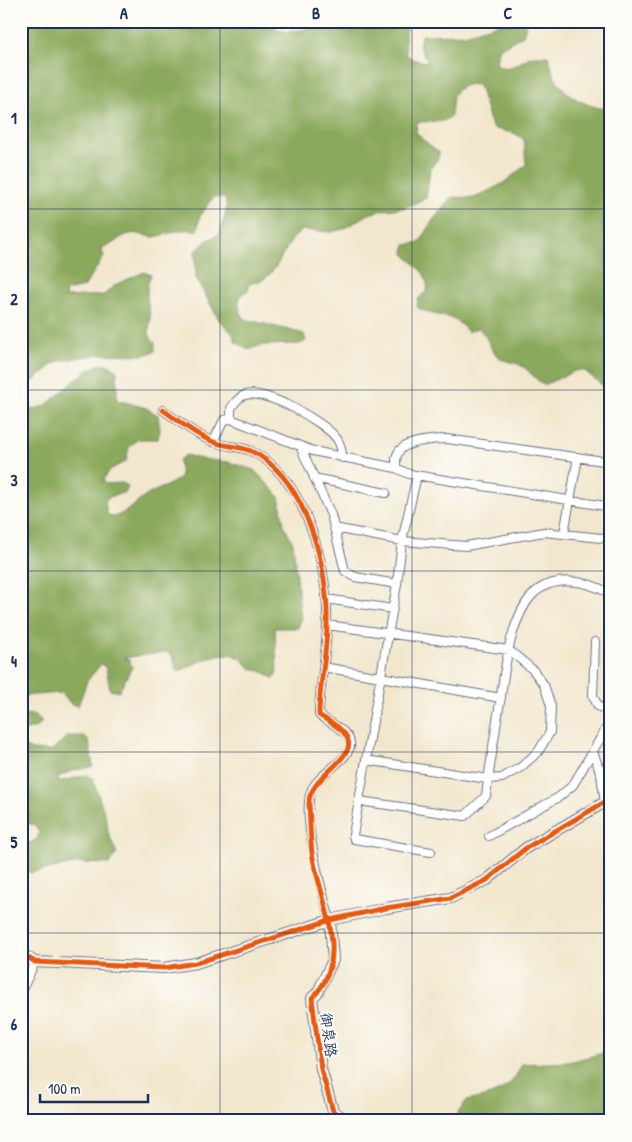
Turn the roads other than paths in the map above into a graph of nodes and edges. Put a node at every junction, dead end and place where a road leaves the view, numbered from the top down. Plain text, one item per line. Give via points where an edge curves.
1 (163, 410) dead end
2 (231, 419) junction
3 (213, 442) junction
4 (300, 446) junction
5 (578, 457) junction
6 (342, 458) junction
7 (611, 462) edge
8 (396, 468) junction
9 (417, 476) junction
10 (314, 478) junction
11 (386, 493) dead end
12 (570, 501) junction
13 (611, 507) edge
14 (334, 528) junction
15 (564, 533) junction
16 (611, 538) edge
17 (402, 541) junction
18 (397, 584) junction
19 (611, 594) edge
20 (326, 598) junction
21 (393, 609) junction
22 (327, 625) junction
23 (388, 635) junction
24 (595, 642) dead end
25 (509, 650) junction
26 (323, 666) junction
27 (381, 677) junction
28 (501, 698) junction
29 (611, 713) edge
30 (611, 720) edge
31 (593, 751) junction
32 (611, 759) edge
33 (366, 760) junction
34 (601, 775) junction
35 (488, 779) junction
36 (359, 801) junction
37 (608, 802) edge
38 (489, 836) dead end
39 (431, 852) dead end
40 (330, 920) junction
41 (21, 953) edge
42 (35, 962) junction
43 (21, 992) edge
44 (348, 1121) edge

1 - 3 street
2 - 3 street via 224,420
2 - 4 street
2 - 6 street via 231,408 243,396 250,394 271,399 296,409 337,439
3 - 20 street via 251,451 276,469 308,519
4 - 6 street
4 - 10 street
5 - 7 street
5 - 8 street via 430,439 401,449 396,455
5 - 12 street
6 - 8 street
8 - 9 street
9 - 12 street
9 - 17 street
10 - 11 street
10 - 14 street
12 - 13 street
12 - 15 street
14 - 17 street
14 - 18 street via 345,571 355,577
15 - 16 street
15 - 17 street via 544,532 466,546
17 - 18 street
18 - 21 street
19 - 25 street via 595,585 570,580 547,586 526,602
20 - 21 street
20 - 22 street
21 - 23 street
22 - 23 street
22 - 26 street
23 - 25 street
23 - 27 street
24 - 29 street via 593,696 598,706
25 - 28 street
25 - 35 street via 533,670 544,685 551,706 550,732 538,752 521,767 502,778
26 - 27 street
26 - 40 street via 319,715 340,729 350,746 312,788 308,800 312,853
27 - 28 street
27 - 33 street
28 - 35 street
30 - 31 street
31 - 34 street
31 - 38 street via 573,785 559,797
32 - 34 street
33 - 35 street
33 - 36 street
34 - 37 street
35 - 36 street via 486,796 464,816
36 - 39 street via 354,839
37 - 40 street via 526,848 487,880 451,898
40 - 42 street via 196,963 164,968
40 - 44 street, 御泉路 via 333,960 312,998 321,1069 333,1112
41 - 42 street
42 - 43 street

